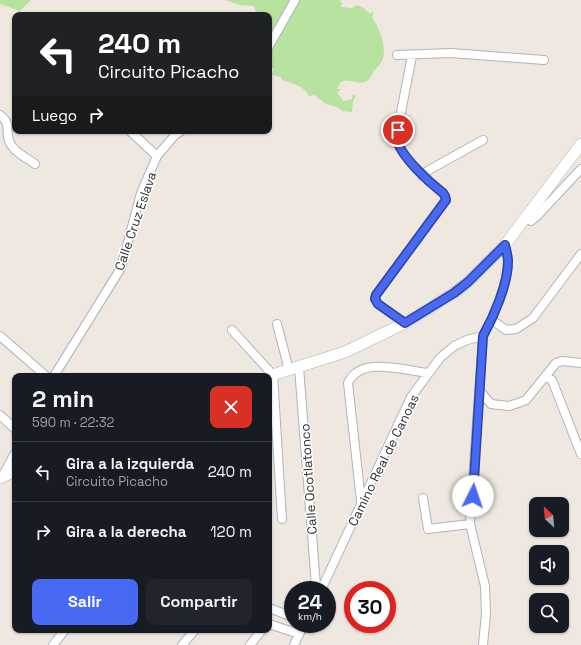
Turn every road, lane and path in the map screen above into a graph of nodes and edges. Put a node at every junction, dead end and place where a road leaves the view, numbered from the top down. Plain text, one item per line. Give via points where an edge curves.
1 (295, 0) edge
2 (272, 41) edge
3 (397, 55) dead end
4 (412, 56) junction
5 (544, 60) dead end
6 (0, 115) edge
7 (133, 134) edge
8 (174, 134) edge
9 (483, 140) dead end
10 (581, 144) edge
11 (157, 156) junction
12 (35, 164) dead end
13 (581, 169) edge
14 (422, 176) junction
15 (525, 218) junction
16 (505, 245) junction
17 (581, 254) edge
18 (492, 320) junction
19 (405, 323) junction
20 (276, 324) dead end
21 (232, 330) dead end
22 (0, 336) edge
23 (483, 336) junction
24 (581, 363) edge
25 (294, 368) junction
26 (429, 372) junction
27 (43, 373) edge
28 (56, 373) edge
29 (269, 373) edge
30 (272, 375) edge
31 (546, 377) junction
32 (272, 388) edge
33 (480, 391) junction
34 (0, 414) edge
35 (12, 426) edge
36 (581, 454) edge
37 (12, 458) edge
38 (12, 472) edge
39 (1, 478) edge
40 (423, 498) dead end
41 (361, 502) junction
42 (282, 519) dead end
43 (470, 524) junction
44 (315, 581) edge
45 (325, 581) edge
46 (272, 609) edge
47 (284, 614) edge
48 (272, 625) edge
49 (63, 633) edge
50 (192, 633) edge
51 (260, 633) edge
52 (299, 634) joint
53 (53, 645) edge
54 (182, 645) edge
55 (250, 645) edge
56 (294, 645) edge
57 (483, 645) edge

1 - 2 street
3 - 4 street
4 - 5 street via 451,53
4 - 14 street via 396,138 399,146
6 - 12 street via 8,126 9,142 12,147
7 - 11 street
8 - 11 street, Calle Cruz Eslava
9 - 14 street
10 - 15 main road
11 - 28 street, Calle Cruz Eslava via 141,193 121,268
13 - 15 street via 538,216 531,221
14 - 19 street via 445,196 446,200 375,299 378,304
15 - 16 main road
16 - 18 street via 508,260 507,277
16 - 19 main road via 454,293
17 - 18 street via 533,318 516,329 506,330
18 - 23 street
19 - 25 main road via 345,352
20 - 25 street, Calle Ocotlatonco
21 - 29 street
22 - 27 street
23 - 26 street, Camino Real de Canoas via 454,346
23 - 33 street
24 - 31 street via 556,363
25 - 30 main road
25 - 44 street, Calle Ocotlatonco
26 - 41 street, Camino Real de Canoas via 411,398
26 - 41 street via 389,367 360,370 351,376 348,383
31 - 33 street via 526,400 509,406 491,404
31 - 36 street via 552,380
32 - 42 street
33 - 43 street
34 - 35 street
37 - 39 street
38 - 39 main road
40 - 43 street via 428,529
41 - 45 street, Camino Real de Canoas
43 - 57 street via 485,586
46 - 47 street
48 - 52 street
49 - 53 street
50 - 54 street
51 - 55 street
52 - 56 street

